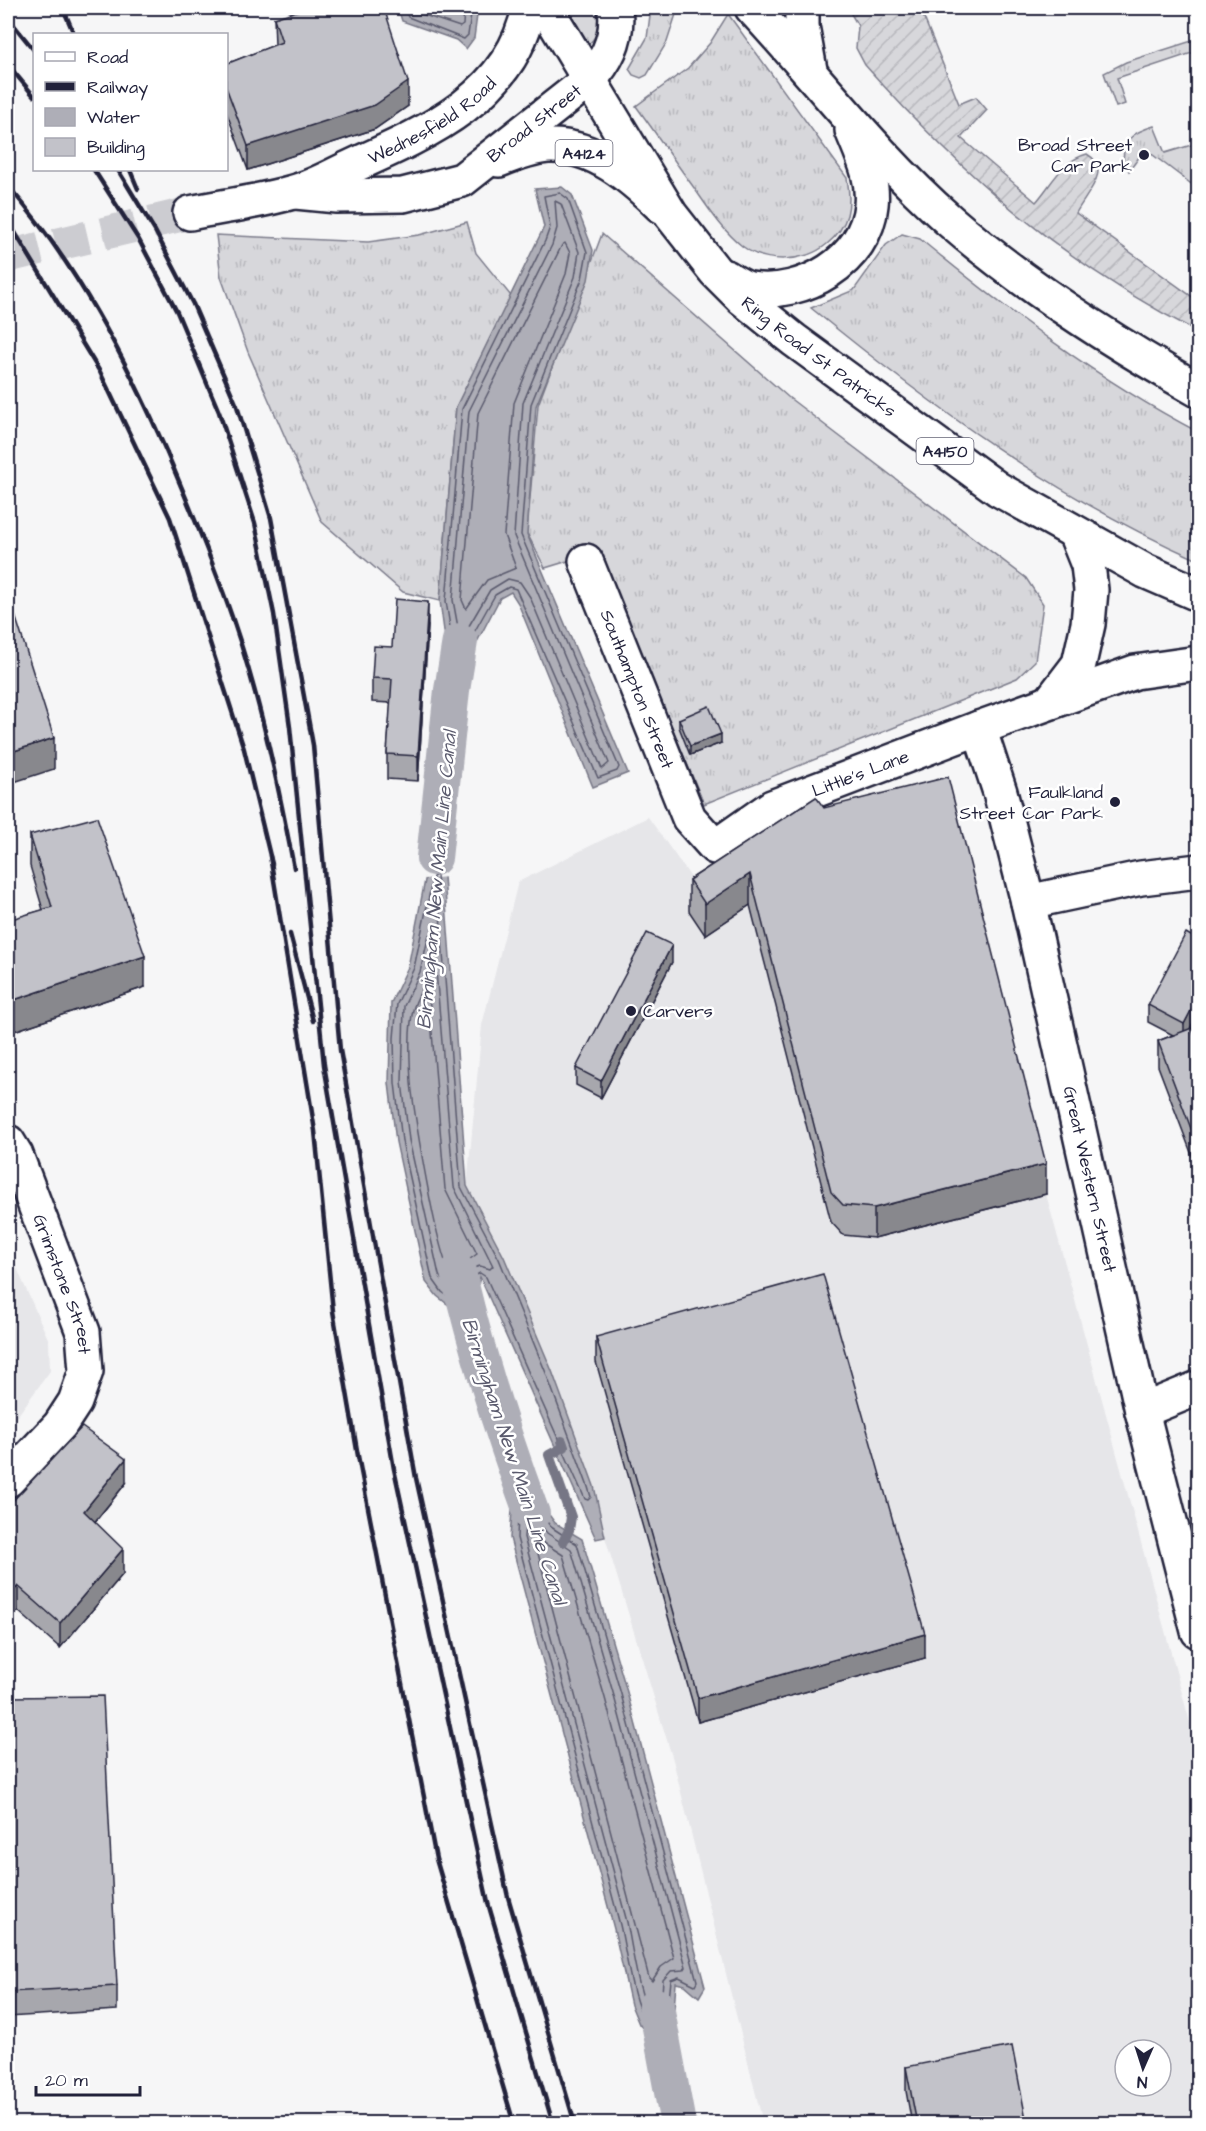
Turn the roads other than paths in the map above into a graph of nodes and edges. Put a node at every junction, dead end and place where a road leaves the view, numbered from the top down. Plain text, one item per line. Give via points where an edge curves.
1 (529, 8) edge
2 (546, 8) edge
3 (615, 8) edge
4 (752, 8) edge
5 (802, 8) edge
6 (810, 70) junction
7 (589, 80) junction
8 (847, 117) junction
9 (479, 167) junction
10 (294, 192) junction
11 (190, 213) tunnel mouth
12 (671, 215) junction
13 (715, 272) junction
14 (1198, 390) edge
15 (1076, 535) junction
16 (586, 561) dead end
17 (1198, 594) edge
18 (1198, 663) edge
19 (1050, 702) junction
20 (979, 728) junction
21 (689, 818) joint
22 (1198, 871) edge
23 (1028, 902) junction
24 (8, 1142) edge
25 (1198, 1388) edge
26 (1142, 1411) junction
27 (8, 1480) edge
28 (1198, 1631) edge

1 - 10 main road, Wednesfield Road / A4124 via 525,28 501,73 468,105 405,143
2 - 7 main road, Ring Road St Patricks / A4150
3 - 7 main road, Broad Street via 614,38 605,63
4 - 6 main road
5 - 6 main road
6 - 8 main road
7 - 9 main road, Broad Street / A4124
7 - 12 main road, Ring Road St Patricks / A4150
8 - 13 main road via 870,175 871,206 864,232 850,254 817,280 782,288 750,289
8 - 14 main road via 949,220 1023,280 1125,349
9 - 10 main road, Wednesfield Road / A4124 via 462,180 403,195
9 - 12 main road, A4124 via 549,146 576,150 597,156 633,179
10 - 11 main road, Wednesfield Road / A4124
12 - 13 main road, Ring Road St Patricks / A4150
13 - 15 main road, Ring Road St Patricks / A4150 via 794,340 909,425 998,489
15 - 17 main road, Ring Road St Patricks / A4150
15 - 19 main road via 1088,565 1088,624 1079,664
16 - 21 main road, Southampton Street
18 - 19 main road, Little's Lane via 1135,672
19 - 20 main road, Little's Lane
20 - 21 main road, Little's Lane via 772,807 716,847
20 - 23 main road, Great Western Street
22 - 23 main road via 1141,878
23 - 26 main road, Great Western Street
24 - 27 main road, Grimstone Street via 83,1332 86,1371 75,1402 60,1425
25 - 26 main road
26 - 28 main road, Great Western Street

